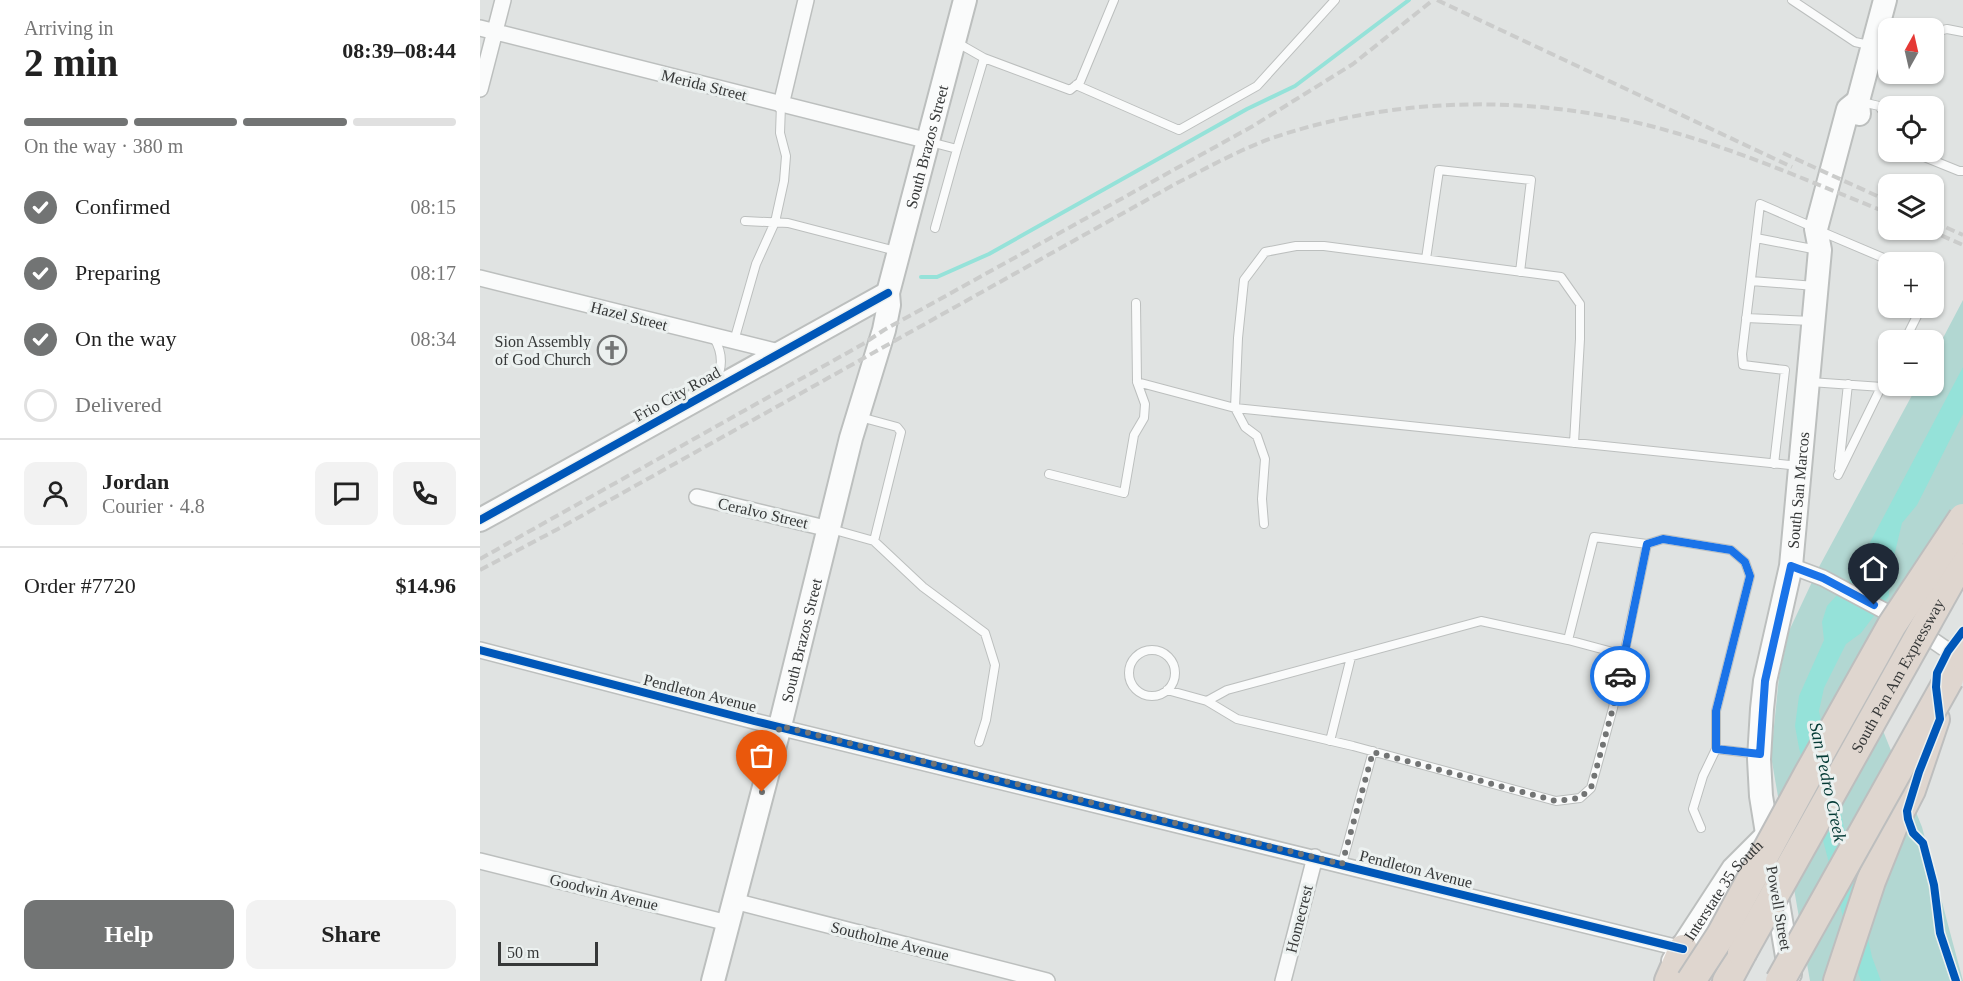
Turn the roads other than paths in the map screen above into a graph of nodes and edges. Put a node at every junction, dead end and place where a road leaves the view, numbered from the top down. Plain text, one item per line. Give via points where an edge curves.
1 (502, 0) edge
2 (806, 0) edge
3 (965, 0) edge
4 (1114, 0) edge
5 (1335, 0) edge
6 (1792, 0) edge
7 (1885, 0) edge
8 (1883, 18) edge
9 (487, 30) edge
10 (1944, 30) edge
11 (1963, 32) edge
12 (955, 41) junction
13 (1878, 47) edge
14 (1878, 52) edge
15 (984, 58) junction
16 (1076, 85) junction
17 (480, 89) edge
18 (1858, 101) junction
19 (781, 105) junction
20 (1878, 106) edge
21 (929, 141) junction
22 (957, 149) junction
23 (1937, 162) edge
24 (1963, 171) edge
25 (745, 221) dead end
26 (775, 222) junction
27 (935, 228) dead end
28 (1756, 238) junction
29 (1821, 238) junction
30 (900, 252) junction
31 (1878, 257) edge
32 (1425, 259) junction
33 (1520, 272) junction
34 (480, 278) edge
35 (1751, 281) junction
36 (1817, 286) junction
37 (888, 293) junction
38 (1136, 303) dead end
39 (1746, 318) junction
40 (1814, 321) junction
41 (713, 337) junction
42 (734, 341) junction
43 (779, 352) junction
44 (1137, 382) junction
45 (1808, 382) junction
46 (1848, 384) junction
47 (1878, 387) edge
48 (711, 390) junction
49 (1878, 395) edge
50 (1235, 408) junction
51 (855, 427) junction
52 (1574, 443) junction
53 (1774, 464) junction
54 (1800, 466) junction
55 (1049, 474) dead end
56 (697, 497) dead end
57 (1963, 518) edge
58 (480, 520) edge
59 (1264, 524) dead end
60 (829, 529) junction
61 (874, 541) junction
62 (1647, 544) junction
63 (1963, 558) edge
64 (1801, 569) junction
65 (1568, 640) junction
66 (480, 650) edge
67 (1624, 655) junction
68 (1351, 657) junction
69 (1959, 663) edge
70 (1167, 690) junction
71 (1207, 701) junction
72 (780, 726) junction
73 (1330, 741) junction
74 (979, 742) dead end
75 (1716, 749) junction
76 (1373, 752) junction
77 (1760, 754) junction
78 (1701, 828) dead end
79 (1767, 835) junction
80 (1314, 857) junction
81 (480, 861) edge
82 (1342, 864) junction
83 (734, 901) junction
84 (728, 923) junction
85 (1683, 949) junction
86 (713, 981) edge
87 (1047, 981) edge
88 (1283, 981) edge
89 (1659, 981) edge
90 (1669, 981) edge
91 (1691, 981) edge
92 (1727, 981) edge
93 (1780, 981) edge
94 (1792, 981) edge
95 (1838, 981) edge

1 - 9 street
2 - 19 street
3 - 12 street, South Brazos Street
4 - 16 lane
5 - 16 lane via 1257,86 1179,129
6 - 13 lane via 1855,42
7 - 8 street, South San Marcos
9 - 17 street
9 - 19 street, Merida Street
10 - 11 lane
12 - 15 lane
12 - 21 street, South Brazos Street
14 - 18 street, South San Marcos
15 - 16 lane via 1070,90
15 - 22 lane
18 - 20 lane
18 - 29 street, South San Marcos via 1848,109
19 - 21 street, Merida Street
19 - 26 lane via 780,133 786,156
21 - 22 lane
21 - 30 street, South Brazos Street
22 - 27 lane
23 - 24 lane
25 - 26 lane
26 - 30 lane
26 - 42 lane via 756,264
28 - 29 lane
28 - 29 lane via 1760,204
28 - 35 lane
29 - 31 lane
29 - 36 street, South San Marcos
30 - 37 street, South Brazos Street
32 - 33 lane
32 - 33 lane via 1439,170 1531,180
32 - 50 lane via 1324,246 1265,252 1244,280
33 - 52 lane via 1561,277 1580,304
34 - 41 street, Hazel Street
35 - 36 lane
35 - 39 lane
36 - 40 street, South San Marcos
37 - 43 street, Frio City Road
37 - 51 street, South Brazos Street via 876,309 852,409
38 - 44 lane
39 - 40 lane
39 - 53 lane via 1743,365 1785,370
40 - 45 street, South San Marcos
41 - 42 street, Hazel Street
41 - 48 lane via 722,359 720,374
42 - 43 street, Hazel Street
43 - 48 street, Frio City Road
44 - 50 lane
44 - 55 lane via 1145,404 1144,418 1134,435 1124,493
45 - 46 lane
45 - 54 street, South San Marcos
46 - 47 lane
46 - 49 lane via 1838,475
48 - 58 street, Frio City Road
50 - 52 lane
50 - 59 lane via 1245,427 1257,436 1265,459
51 - 60 street, South Brazos Street
51 - 61 lane via 897,427 901,432
52 - 53 lane
53 - 54 lane
54 - 64 street, South San Marcos
56 - 60 street, Ceralvo Street
57 - 91 highway, bridge via 1892,625
60 - 61 lane
60 - 72 street, South Brazos Street
61 - 74 lane via 923,587 985,633 995,665
62 - 65 lane via 1594,537
62 - 67 lane
62 - 75 lane via 1663,539 1731,550 1745,562 1750,576 1716,711
63 - 92 highway, South Pan Am Expressway, bridge
64 - 69 street via 1909,624
64 - 77 street, South San Marcos via 1765,681
65 - 67 lane
65 - 68 lane via 1481,621
66 - 72 street, Pendleton Avenue
67 - 76 lane via 1591,788 1580,798 1556,801
68 - 71 lane via 1227,690
68 - 73 lane
69 - 93 highway, bridge
69 - 95 highway, bridge via 1911,790 1870,880
70 - 70 lane via 1144,695 1132,685 1129,670 1136,656 1156,651 1169,658 1175,671
70 - 71 lane
71 - 73 lane via 1237,719
72 - 80 street, Pendleton Avenue
72 - 83 street, South Brazos Street
73 - 76 lane
75 - 77 lane
75 - 78 lane via 1693,809
76 - 82 lane
77 - 79 street, South San Marcos
79 - 85 street, Interstate 35 South via 1733,869
79 - 94 street, Powell Street
80 - 82 street, Pendleton Avenue
80 - 88 street, Homecrest
81 - 84 street, Goodwin Avenue
82 - 85 street, Pendleton Avenue
83 - 84 street, South Brazos Street
83 - 87 street, Southolme Avenue
84 - 86 street, South Brazos Street
85 - 89 street, Interstate 35 South
85 - 90 highway

